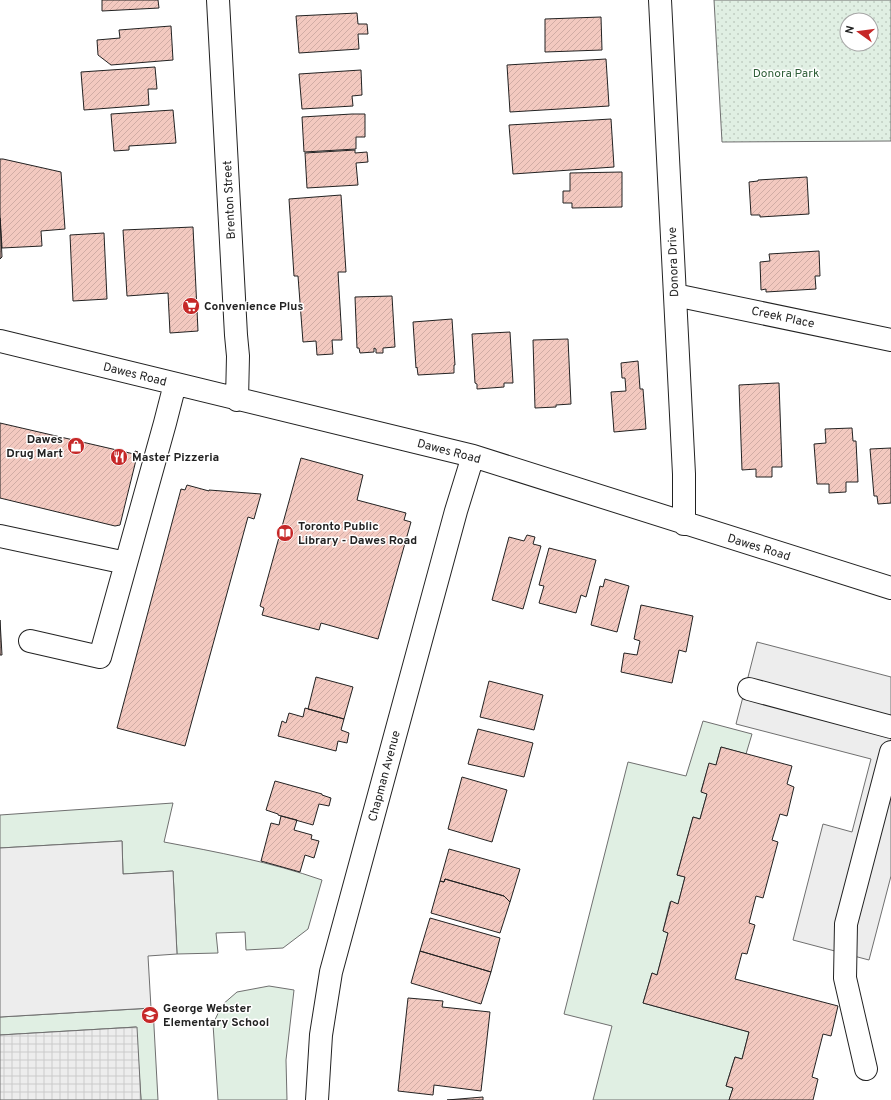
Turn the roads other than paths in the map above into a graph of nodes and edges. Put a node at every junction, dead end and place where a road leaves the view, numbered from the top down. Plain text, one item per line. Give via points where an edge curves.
1 (218, 0) edge
2 (660, 0) edge
3 (674, 295) junction
4 (891, 340) edge
5 (0, 341) edge
6 (175, 384) junction
7 (237, 400) junction
8 (473, 456) junction
9 (684, 524) junction
10 (0, 536) edge
11 (126, 563) junction
12 (891, 588) edge
13 (30, 641) dead end
14 (749, 689) dead end
15 (891, 727) edge
16 (891, 752) edge
17 (866, 1069) dead end
18 (317, 1100) edge

1 - 7 street, Brenton Street via 238,356
2 - 3 street, Donora Drive
3 - 4 street, Creek Place
3 - 9 street, Donora Drive via 684,474
5 - 6 street, Dawes Road
6 - 7 street, Dawes Road
6 - 11 street
7 - 8 street, Dawes Road
8 - 9 street, Dawes Road
8 - 18 street, Chapman Avenue via 331,972 321,1035
9 - 12 street, Dawes Road
10 - 11 street
11 - 13 street via 100,657
14 - 15 street
16 - 17 street via 846,924 845,978

